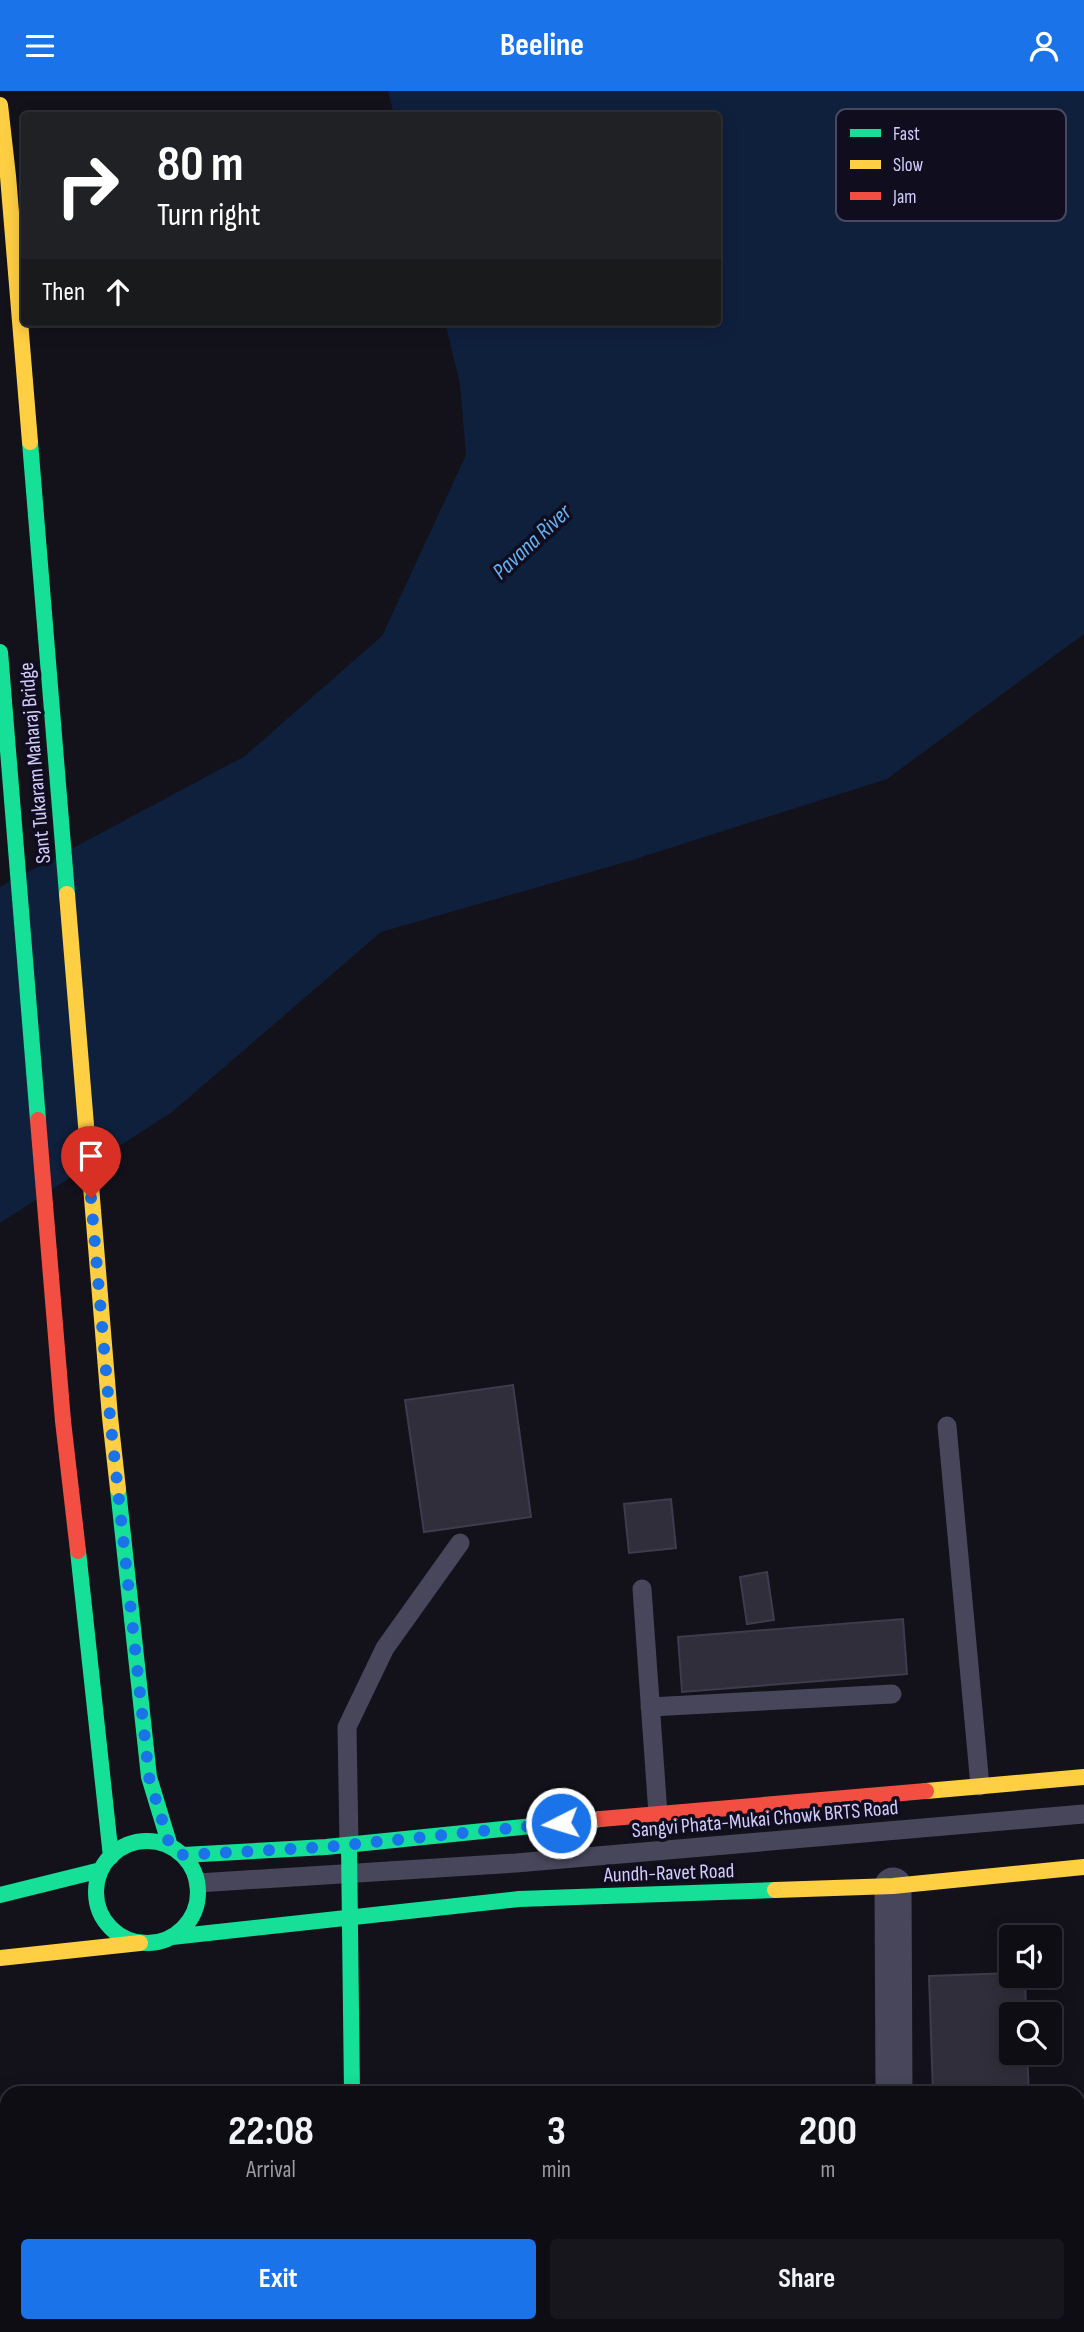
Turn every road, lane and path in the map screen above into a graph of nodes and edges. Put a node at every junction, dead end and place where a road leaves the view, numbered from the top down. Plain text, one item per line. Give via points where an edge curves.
1 (0, 105) edge
2 (0, 652) edge
3 (947, 1426) dead end
4 (460, 1543) dead end
5 (642, 1589) dead end
6 (892, 1694) dead end
7 (650, 1707) junction
8 (1084, 1777) edge
9 (980, 1786) junction
10 (658, 1814) junction
11 (1084, 1814) edge
12 (349, 1845) junction
13 (177, 1851) junction
14 (106, 1863) junction
15 (1084, 1867) edge
16 (349, 1873) junction
17 (198, 1883) junction
18 (893, 1886) junction
19 (0, 1895) edge
20 (349, 1917) junction
21 (172, 1937) junction
22 (140, 1943) junction
23 (0, 1958) edge
24 (352, 2086) edge
25 (894, 2086) edge

1 - 13 main road, Sant Tukaram Maharaj Bridge via 110,1417 149,1777
2 - 14 main road, Sant Tukaram Maharaj Bridge via 63,1421 104,1781
3 - 9 lane
4 - 12 lane via 385,1648 347,1727
5 - 7 lane
6 - 7 lane
7 - 10 lane
8 - 9 main road
9 - 10 main road
10 - 12 main road
11 - 16 lane, Sangvi Phata-Mukai Chowk BRTS Road
12 - 13 main road
12 - 16 main road
13 - 14 main road via 155,1841 138,1842 123,1847
13 - 17 main road via 193,1868
14 - 19 main road
14 - 22 main road via 97,1885 96,1901 102,1916 112,1929
15 - 18 main road, Aundh-Ravet Road
16 - 17 lane, Sangvi Phata-Mukai Chowk BRTS Road
16 - 20 main road
17 - 21 main road via 194,1914
18 - 20 main road, Aundh-Ravet Road via 519,1899
18 - 25 street
20 - 21 main road, Aundh-Ravet Road
20 - 24 main road
21 - 22 main road
22 - 23 main road

